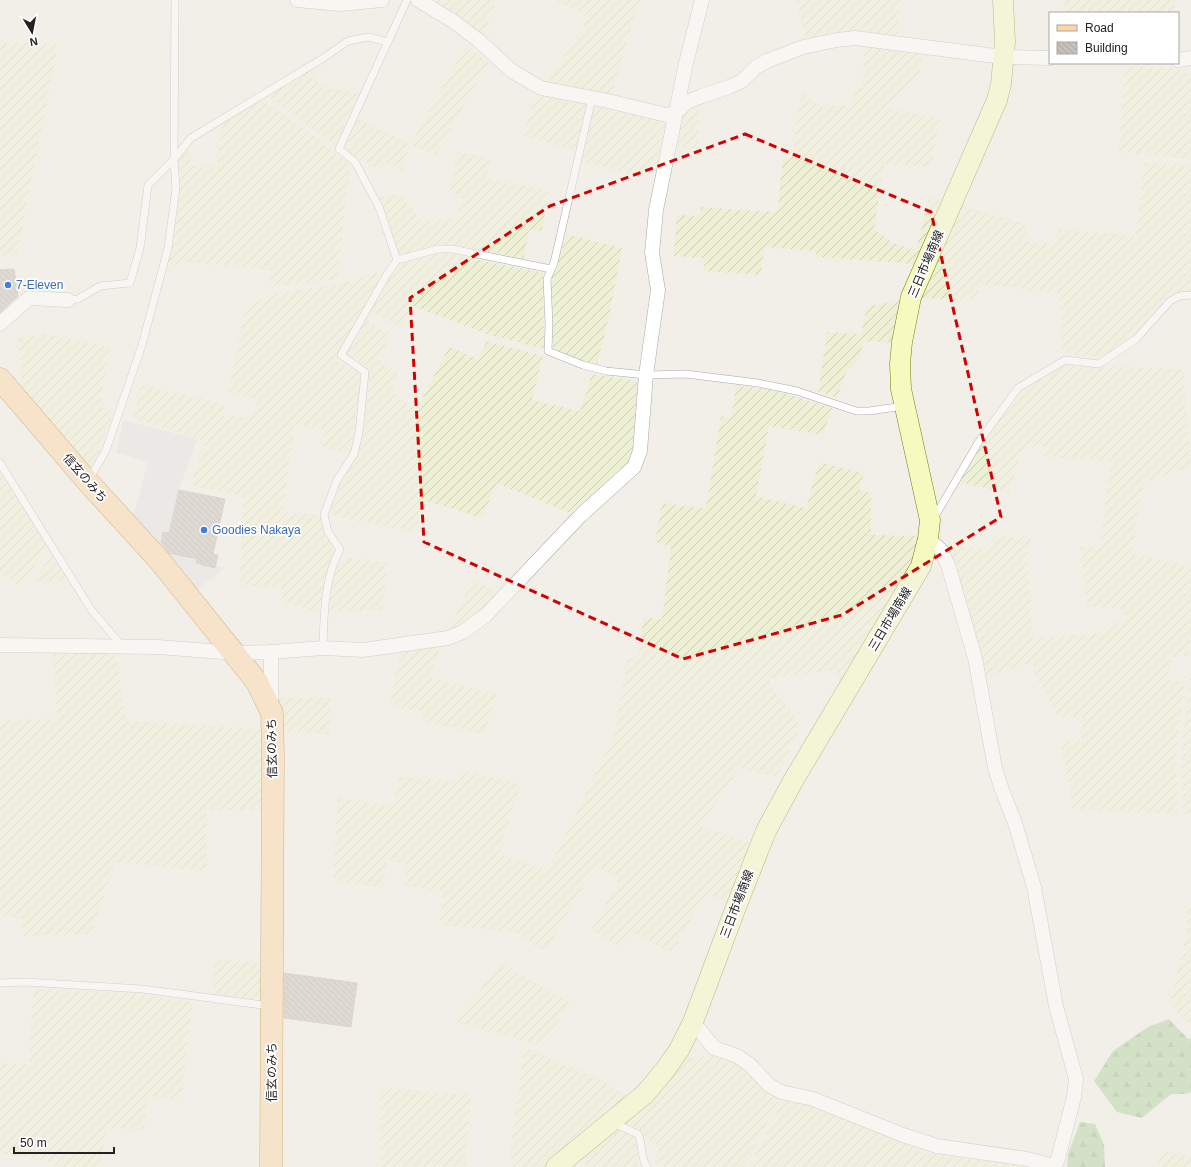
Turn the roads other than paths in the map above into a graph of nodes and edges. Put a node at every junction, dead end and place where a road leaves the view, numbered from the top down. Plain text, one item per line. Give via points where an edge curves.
1 (175, 0) edge
2 (297, 0) edge
3 (382, 0) edge
4 (407, 0) edge
5 (418, 0) edge
6 (702, 0) edge
7 (1002, 0) edge
8 (388, 42) junction
9 (1003, 57) junction
10 (1049, 58) edge
11 (1191, 58) edge
12 (1179, 60) edge
13 (592, 98) junction
14 (675, 113) junction
15 (174, 159) junction
16 (396, 260) junction
17 (551, 269) junction
18 (1191, 295) edge
19 (68, 300) joint
20 (0, 324) edge
21 (646, 375) junction
22 (0, 379) edge
23 (905, 406) junction
24 (0, 463) edge
25 (88, 482) junction
26 (929, 530) junction
27 (0, 645) edge
28 (123, 647) junction
29 (323, 648) junction
30 (271, 652) junction
31 (235, 653) junction
32 (272, 713) junction
33 (0, 983) edge
34 (272, 1006) junction
35 (693, 1022) junction
36 (611, 1122) junction
37 (1054, 1166) edge
38 (271, 1167) edge
39 (556, 1167) edge
40 (648, 1167) edge

1 - 15 lane
2 - 3 street via 341,4
4 - 8 lane
5 - 13 street via 453,21 512,71 529,82 541,88
6 - 14 street
7 - 9 main road, 三日市場南線 via 1005,42
8 - 15 lane via 368,37 348,41 191,138
8 - 16 lane via 339,149 355,162 375,200
9 - 10 street
9 - 14 street via 855,38 837,40 803,47 767,61 756,67 742,81 687,102
9 - 23 main road, 三日市場南線 via 997,100 911,297 900,364
11 - 12 street
13 - 14 street via 658,114
13 - 17 lane
14 - 21 street via 656,210 652,253 658,290
15 - 19 lane via 148,186 140,248 130,283 100,286 78,299
15 - 25 lane via 176,188 168,248 142,345 106,450
16 - 17 lane via 438,249 452,249
16 - 29 lane via 341,355 365,372 359,433 354,454 337,480 324,515 328,532 340,549 334,560 327,589
17 - 21 lane via 547,279 548,351 606,371
18 - 26 lane via 1179,296 1170,301 1136,339 1099,364 1065,360 1018,388 978,442
19 - 20 street via 30,298
21 - 23 lane via 686,374 758,383 797,391 856,411
21 - 29 street via 640,452 634,466 580,516 486,615 463,632 448,638 363,650
22 - 25 main road, 信玄のみち
23 - 26 main road, 三日市場南線
24 - 28 lane via 92,611
25 - 31 main road, 信玄のみち via 160,561
26 - 35 main road, 三日市場南線 via 921,566 766,831
26 - 37 street via 948,565 975,658 995,768 1034,887 1056,1006 1076,1079 1074,1097
27 - 28 street
28 - 31 street
29 - 30 street
30 - 31 street
30 - 32 street
31 - 32 main road, 信玄のみち via 258,682
32 - 34 main road, 信玄のみち
33 - 34 lane via 26,982 142,989
34 - 38 main road, 信玄のみち
35 - 36 main road, 三日市場南線 via 679,1050 665,1070 645,1094
35 - 37 street via 714,1048 737,1056 749,1064 768,1085 781,1092 813,1099 937,1146 1027,1159
36 - 39 main road, 三日市場南線
36 - 40 lane via 638,1134 641,1140 642,1160

